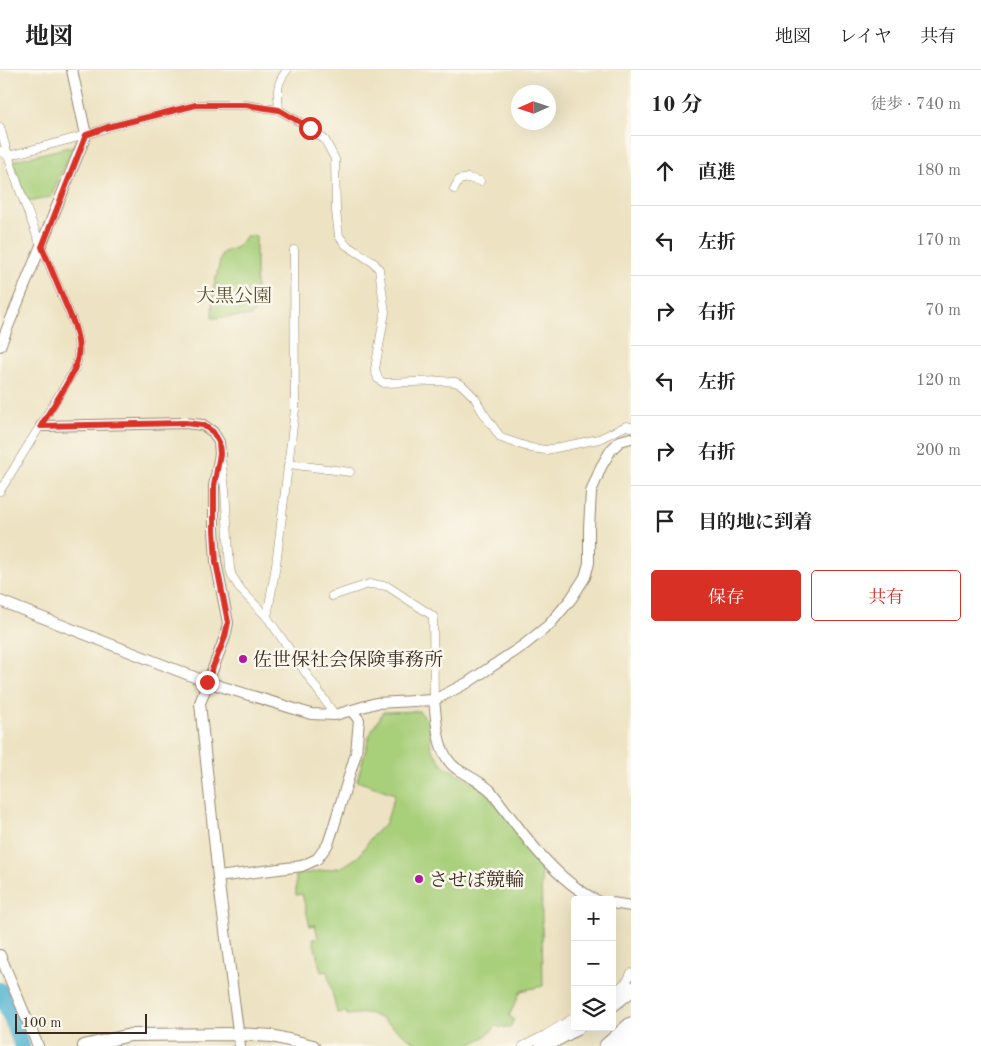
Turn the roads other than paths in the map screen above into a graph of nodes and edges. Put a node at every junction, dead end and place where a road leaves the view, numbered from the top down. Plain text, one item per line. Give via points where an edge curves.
1 (72, 70) edge
2 (287, 70) edge
3 (279, 110) junction
4 (0, 127) edge
5 (86, 135) junction
6 (0, 152) edge
7 (8, 156) junction
8 (480, 181) dead end
9 (454, 189) dead end
10 (42, 247) junction
11 (294, 250) dead end
12 (0, 346) edge
13 (41, 426) junction
14 (631, 427) edge
15 (631, 438) edge
16 (220, 454) junction
17 (289, 464) junction
18 (350, 472) dead end
19 (0, 491) edge
20 (332, 596) dead end
21 (0, 601) edge
22 (267, 617) junction
23 (207, 682) junction
24 (434, 700) junction
25 (351, 710) junction
26 (335, 715) junction
27 (218, 877) junction
28 (589, 896) edge
29 (616, 904) edge
30 (631, 906) edge
31 (0, 955) edge
32 (631, 973) edge
33 (631, 989) edge
34 (616, 991) edge
35 (616, 1001) edge
36 (571, 1019) edge
37 (631, 1025) edge
38 (571, 1030) edge
39 (239, 1040) edge
40 (631, 1040) edge
41 (38, 1046) edge
42 (84, 1046) edge
43 (313, 1046) edge
44 (522, 1046) edge
45 (543, 1046) edge
46 (607, 1046) edge
47 (625, 1046) edge

1 - 5 street
2 - 3 street via 279,80
3 - 5 street via 246,105 196,105
3 - 14 street via 325,140 335,159 339,236 379,269 385,312 375,369 378,379 384,383 441,381 462,385 475,398 501,438 531,448 562,447
4 - 7 street
5 - 7 street
5 - 10 street
6 - 7 street
7 - 10 street
8 - 9 street via 459,180
10 - 12 street
10 - 13 street via 74,324 79,346 75,369
11 - 17 street via 295,409
13 - 16 street via 203,425 219,442
13 - 19 street
15 - 24 street via 620,441 611,450 591,492 589,563 585,578 572,599 549,625 524,645 467,683
16 - 22 street via 232,576
16 - 23 street via 214,486 214,530 216,562 228,622
17 - 18 street
17 - 22 street
20 - 24 street via 369,584 387,586 433,616
21 - 23 street
22 - 26 street
23 - 26 street via 311,714
23 - 27 street via 200,703
24 - 25 street via 376,703
24 - 28 street via 440,744 446,759 490,790 554,869
25 - 26 street
25 - 27 street via 359,720 356,753 328,844 317,859 302,866
27 - 39 street
29 - 30 street
31 - 41 street
32 - 34 street
33 - 35 highway
36 - 44 street
37 - 46 highway
38 - 45 highway
39 - 42 main road via 130,1035
39 - 43 main road via 272,1036
40 - 47 highway

